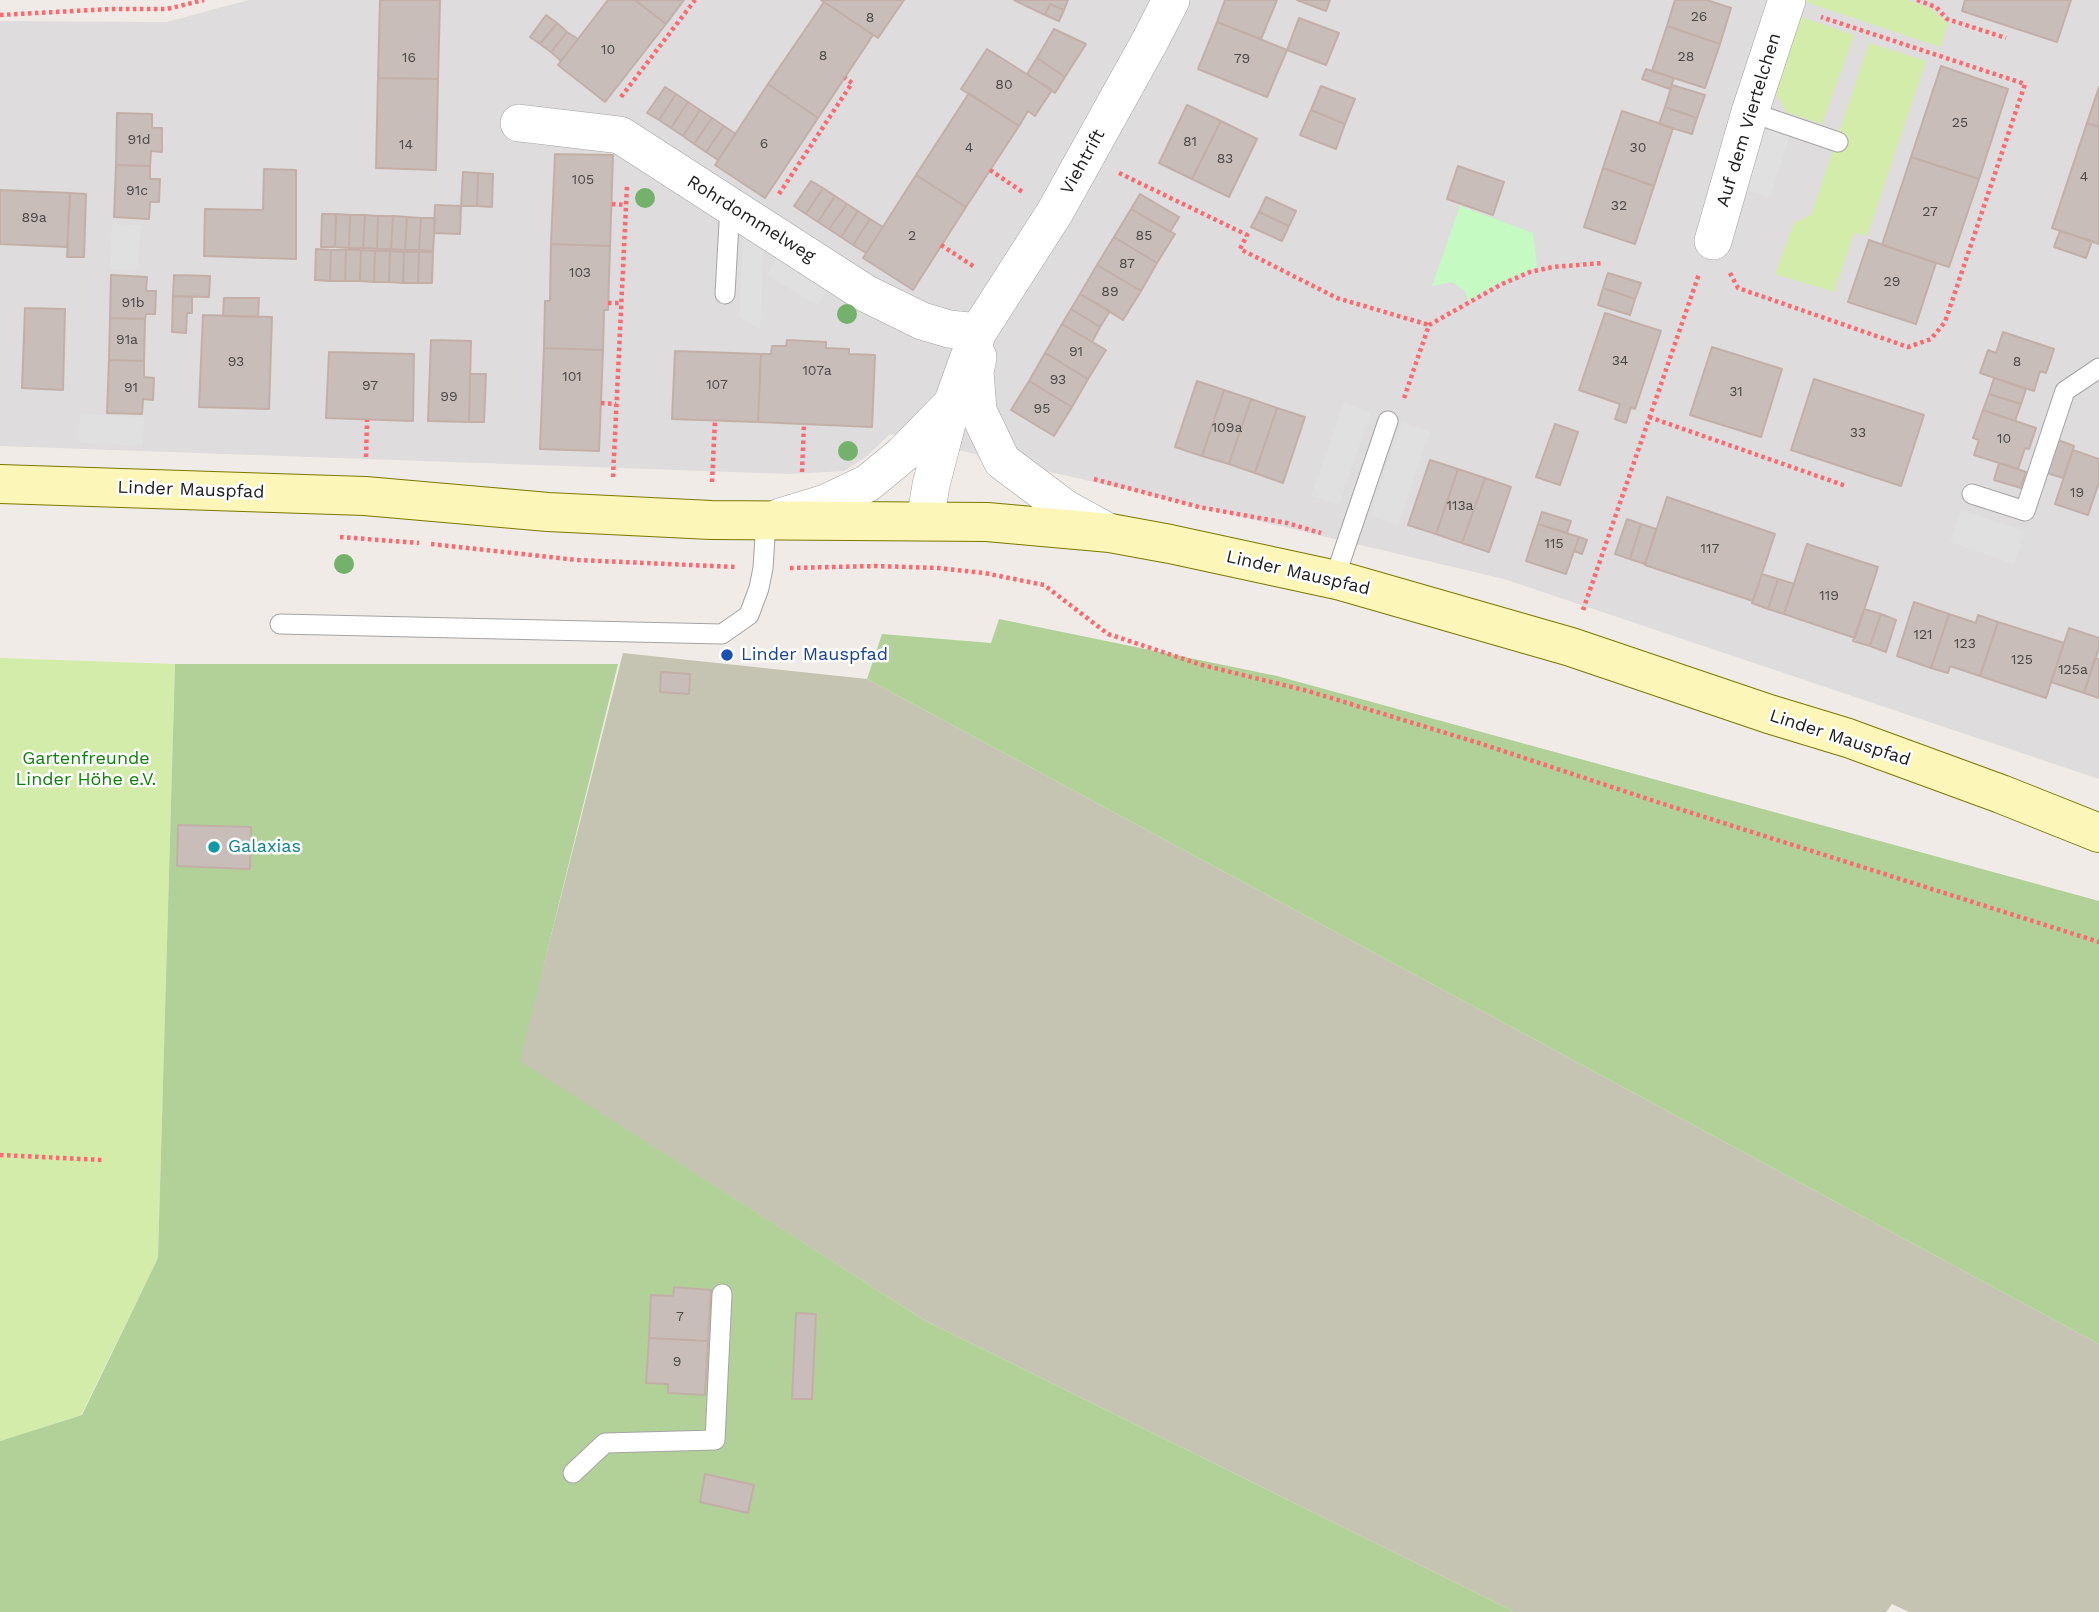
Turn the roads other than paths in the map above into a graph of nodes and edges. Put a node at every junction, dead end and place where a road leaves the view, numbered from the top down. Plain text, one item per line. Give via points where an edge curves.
1 (1171, 0) edge
2 (1786, 3) edge
3 (1750, 112) junction
4 (519, 123) dead end
5 (1838, 142) dead end
6 (745, 215) junction
7 (1713, 241) road end
8 (725, 293) dead end
9 (982, 326) junction
10 (2099, 368) edge
11 (952, 404) junction
12 (1388, 421) road end
13 (0, 485) edge
14 (1972, 494) dead end
15 (783, 516) junction
16 (925, 521) junction
17 (1110, 533) junction
18 (1334, 580) junction
19 (280, 624) dead end
20 (2099, 833) edge
21 (722, 1294) dead end
22 (573, 1473) dead end

1 - 9 street, Viehtrift via 1055,212
2 - 3 street, Auf dem Viertelchen
3 - 5 lane
3 - 7 street, Auf dem Viertelchen
4 - 6 street, Rohrdommelweg via 620,135
6 - 8 lane
6 - 9 street, Rohrdommelweg via 876,298 922,321 949,329
9 - 11 street, Viehtrift
9 - 17 street, Viehtrift via 975,372 978,411 1002,461 1066,509
10 - 14 lane via 2065,391 2025,511
11 - 15 street, Viehtrift via 868,483
11 - 16 street, Viehtrift
12 - 18 lane
13 - 15 street, Linder Mauspfad via 365,496 711,520
15 - 16 street, Linder Mauspfad
15 - 19 lane via 749,615 722,634
16 - 17 street, Linder Mauspfad
17 - 18 street, Linder Mauspfad
18 - 20 street, Linder Mauspfad via 1570,647 1848,738
21 - 22 lane via 715,1440 606,1443

